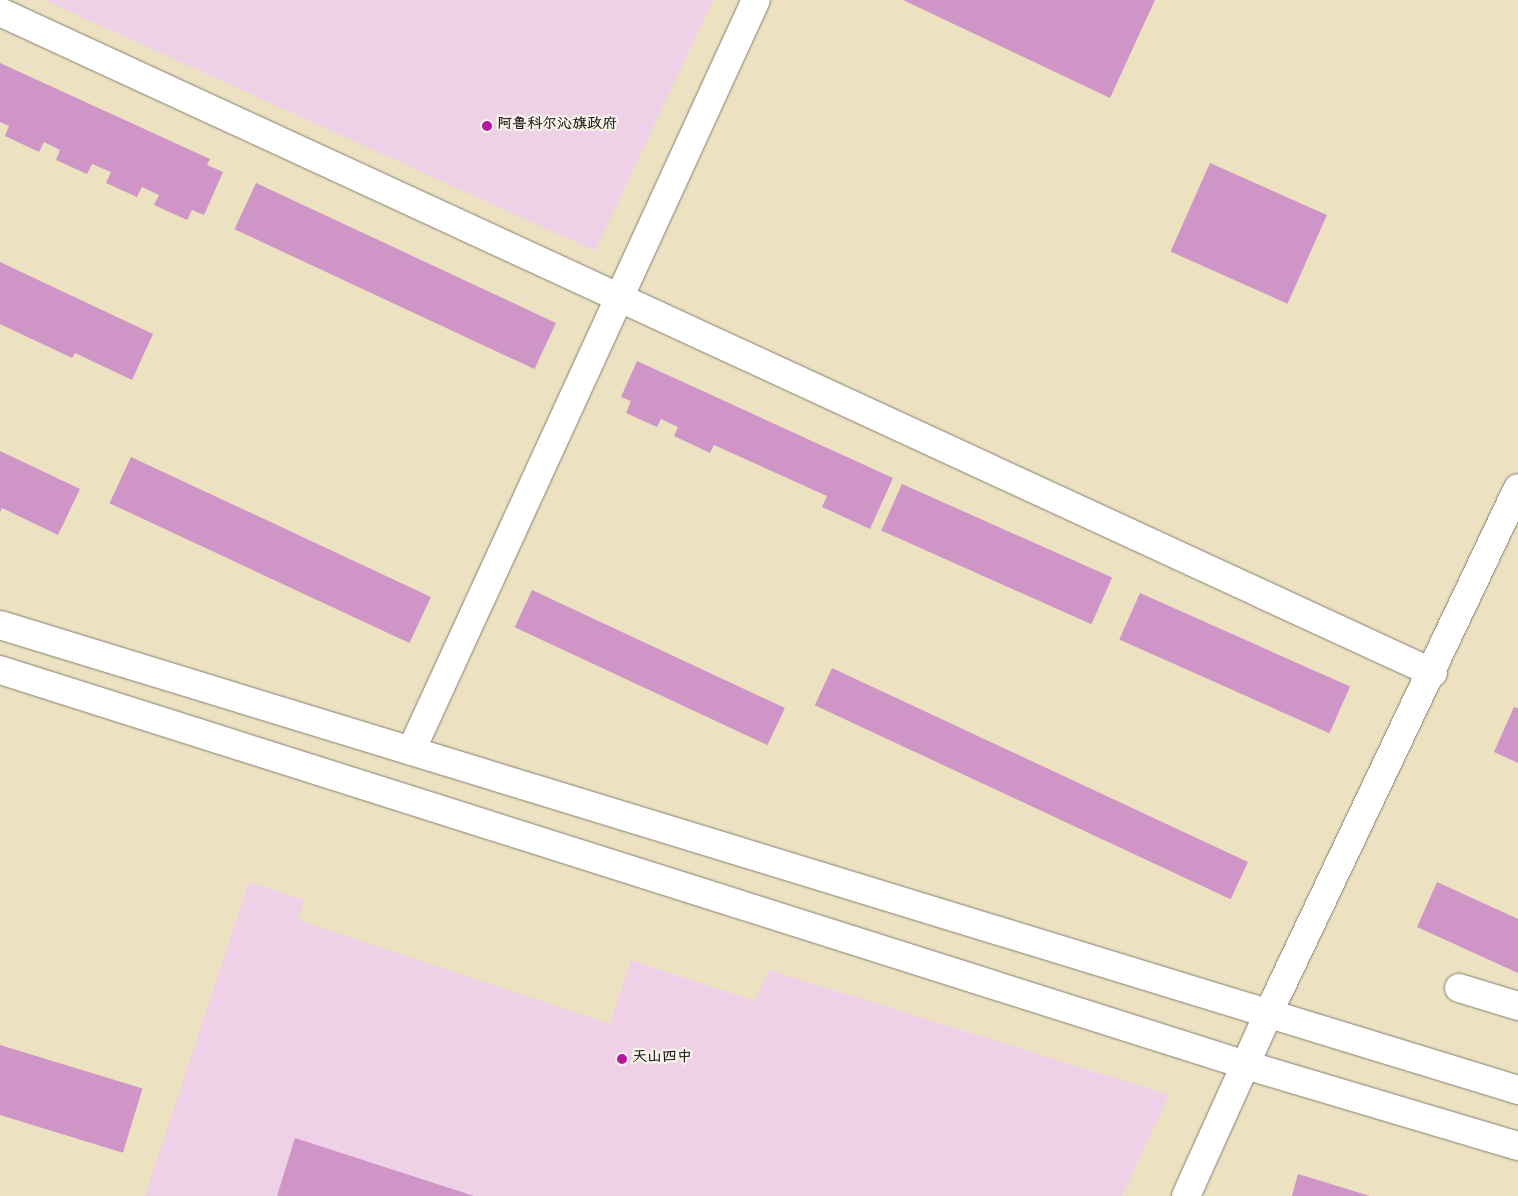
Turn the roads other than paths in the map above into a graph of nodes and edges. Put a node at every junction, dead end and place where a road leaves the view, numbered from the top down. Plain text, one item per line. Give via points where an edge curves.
1 (756, 0) edge
2 (0, 12) edge
3 (620, 298) junction
4 (1518, 488) edge
5 (0, 625) edge
6 (0, 670) edge
7 (1433, 672) junction
8 (411, 751) junction
9 (1459, 988) dead end
10 (1518, 1006) edge
11 (1268, 1014) junction
12 (1246, 1066) junction
13 (1518, 1090) edge
14 (1518, 1146) edge
15 (1186, 1196) edge

1 - 3 street
2 - 3 street
3 - 7 street
3 - 8 street
4 - 7 street
5 - 8 street
6 - 12 street
7 - 11 street
8 - 11 street
9 - 10 street
11 - 12 street
11 - 13 street
12 - 14 street
12 - 15 street

